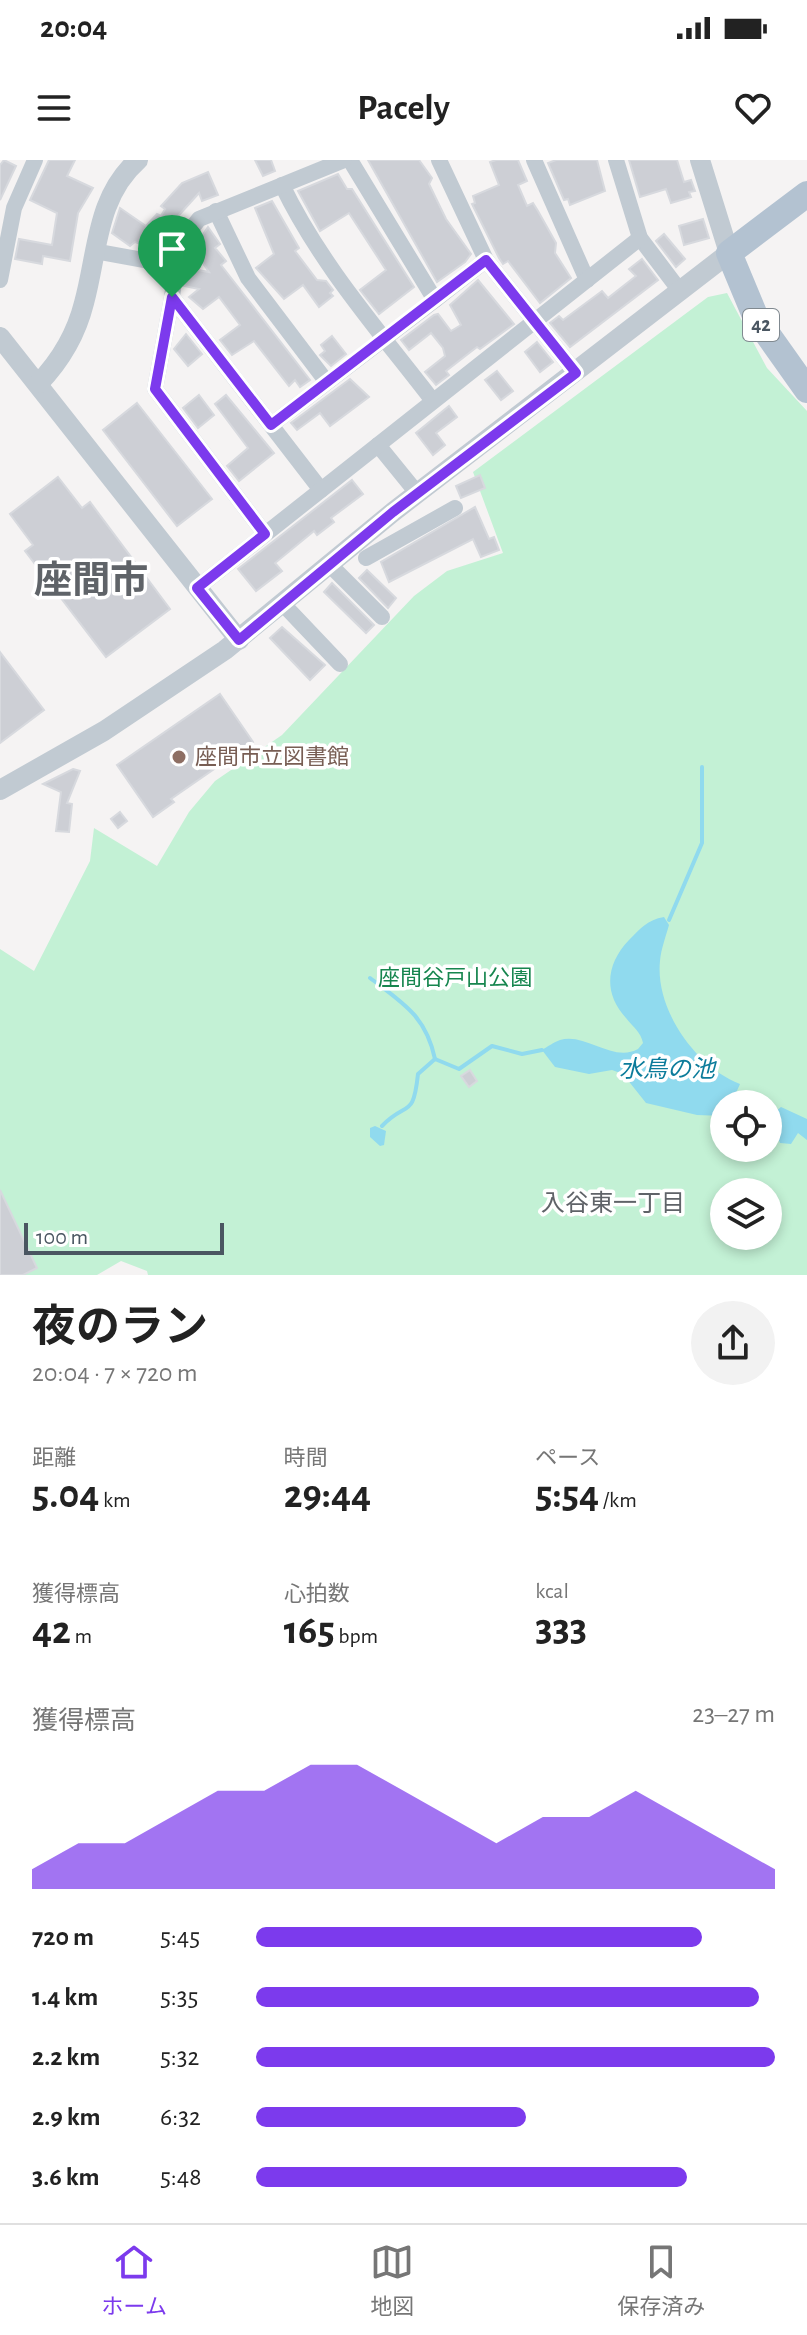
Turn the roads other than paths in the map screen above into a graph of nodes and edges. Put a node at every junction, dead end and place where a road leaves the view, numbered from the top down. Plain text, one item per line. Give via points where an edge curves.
1 (35, 160) edge
2 (138, 160) edge
3 (347, 160) edge
4 (439, 160) edge
5 (534, 160) edge
6 (616, 160) edge
7 (700, 160) edge
8 (282, 185) junction
9 (807, 194) edge
10 (216, 211) junction
11 (640, 238) junction
12 (94, 251) junction
13 (729, 253) junction
14 (2, 258) edge
15 (486, 260) junction
16 (176, 266) junction
17 (0, 280) edge
18 (587, 280) junction
19 (680, 291) junction
20 (172, 297) junction
21 (435, 300) junction
22 (534, 321) junction
23 (0, 337) edge
24 (385, 339) junction
25 (576, 373) junction
26 (326, 381) junction
27 (39, 383) junction
28 (807, 390) edge
29 (433, 401) junction
30 (271, 425) junction
31 (378, 445) junction
32 (321, 490) junction
33 (417, 493) junction
34 (455, 508) dead end
35 (393, 512) junction
36 (409, 532) junction
37 (265, 534) junction
38 (366, 558) dead end
39 (330, 565) junction
40 (197, 588) junction
41 (283, 604) junction
42 (382, 617) dead end
43 (239, 640) junction
44 (340, 664) dead end
45 (0, 790) edge

1 - 14 street via 14,208
2 - 12 street via 111,194
3 - 8 street
3 - 21 street
4 - 15 street
5 - 18 street
6 - 11 street
7 - 13 street
8 - 10 street
8 - 24 street via 301,224
9 - 13 main road
10 - 16 street via 199,219 185,237
10 - 26 street via 248,278
11 - 18 street
11 - 19 street
12 - 16 street
12 - 27 street via 75,332
13 - 19 street
13 - 28 main road, 42 via 756,318
14 - 17 street
15 - 21 street
15 - 22 street
16 - 20 street
18 - 22 street
19 - 25 street
20 - 30 street
20 - 37 street via 155,389
21 - 24 street
22 - 25 street
22 - 29 street
23 - 27 street
24 - 26 street
24 - 29 street
25 - 33 street
26 - 30 street
27 - 40 street
29 - 31 street
30 - 32 street
31 - 32 street
31 - 33 street
32 - 37 street
33 - 35 street
34 - 36 street
35 - 36 street
35 - 39 street
36 - 38 street
37 - 40 street
39 - 41 street
39 - 42 street
40 - 43 street
41 - 43 street
41 - 44 street
43 - 45 street via 104,731

